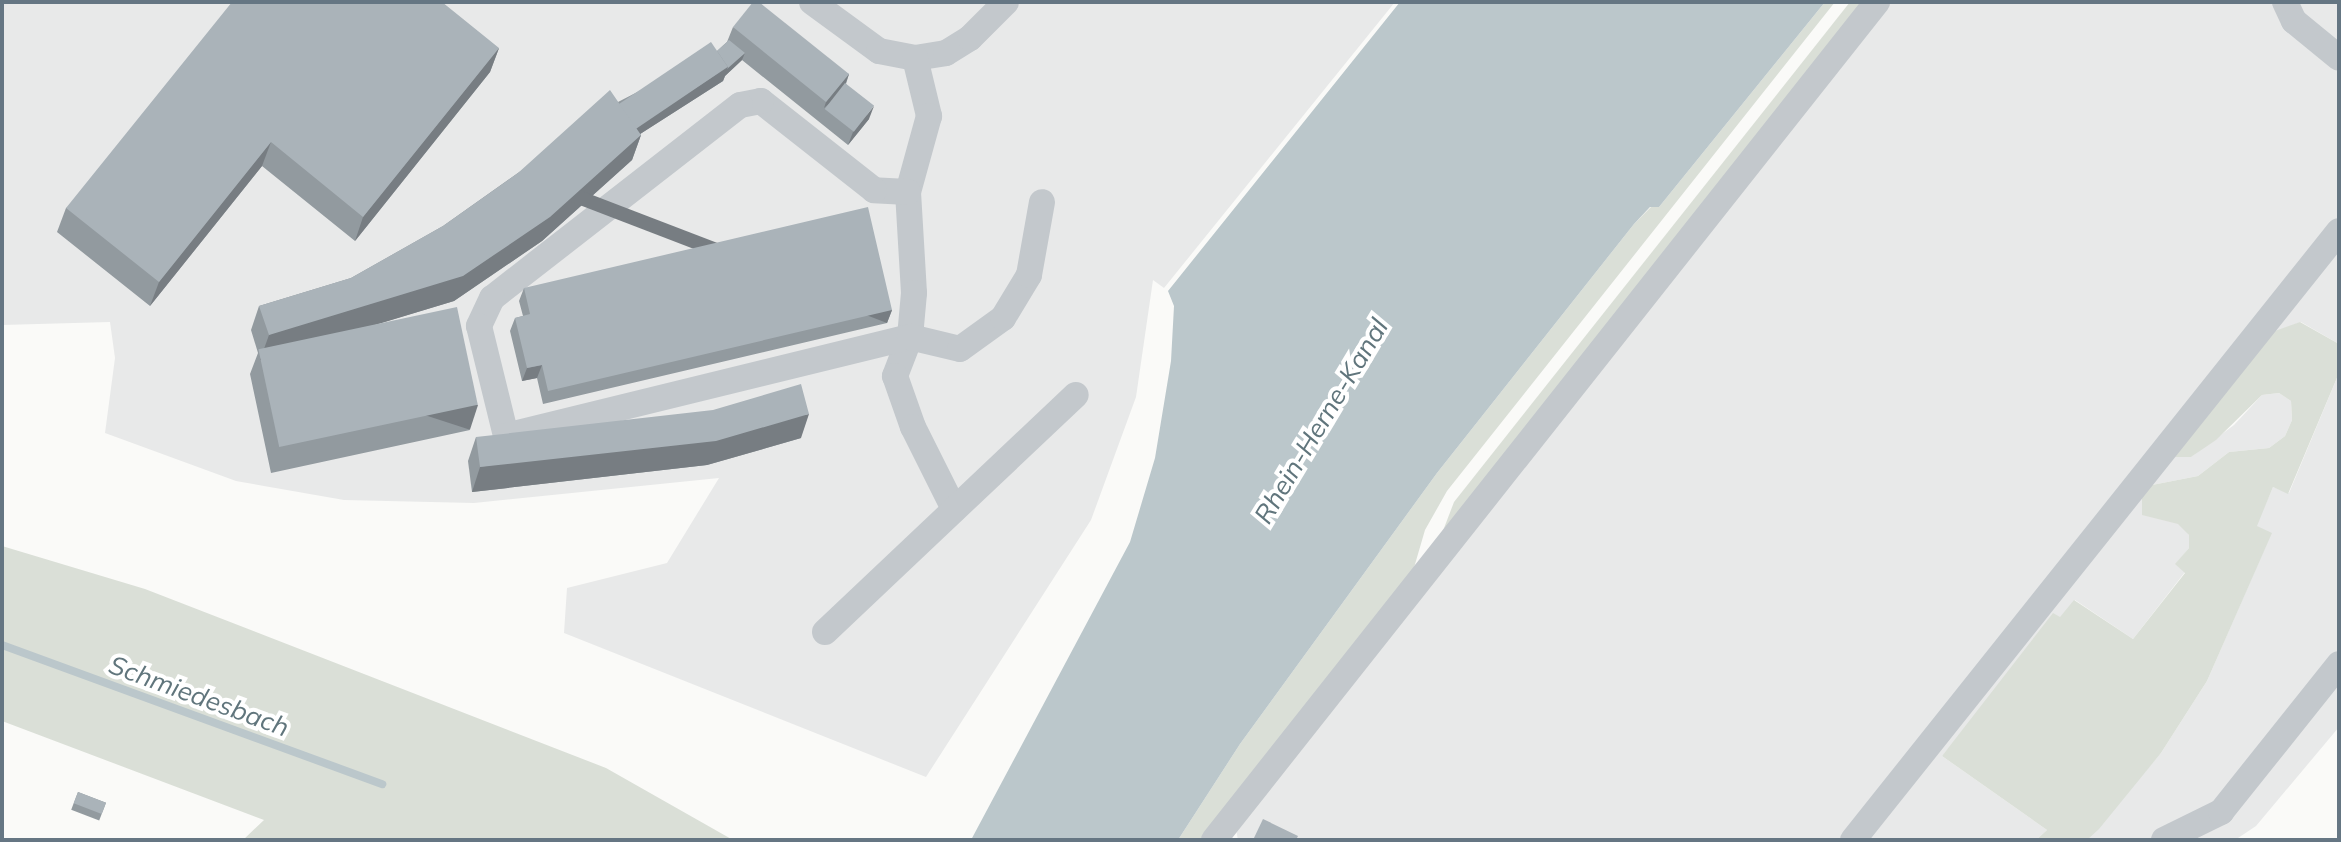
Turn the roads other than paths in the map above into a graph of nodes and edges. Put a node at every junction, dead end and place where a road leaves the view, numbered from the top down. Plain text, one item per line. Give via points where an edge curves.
1 (812, 2) edge
2 (1006, 2) edge
3 (1877, 2) edge
4 (2285, 2) edge
5 (915, 58) junction
6 (2339, 58) edge
7 (908, 192) junction
8 (1042, 202) dead end
9 (2339, 231) edge
10 (910, 337) junction
11 (1076, 395) dead end
12 (954, 509) junction
13 (825, 632) dead end
14 (2339, 664) edge
15 (1214, 840) edge
16 (1853, 840) edge
17 (2164, 840) edge

1 - 5 street via 879,51
2 - 5 street via 970,38 946,53
3 - 15 street
4 - 6 street via 2294,21
5 - 7 street via 929,116
7 - 10 street via 914,293
7 - 10 street via 874,190 761,101 740,105 492,298 479,326 506,436
8 - 10 street via 1029,275 1003,318 960,349
9 - 16 street
10 - 12 street via 895,376 913,427
11 - 12 street
12 - 13 street
14 - 17 street via 2221,812

